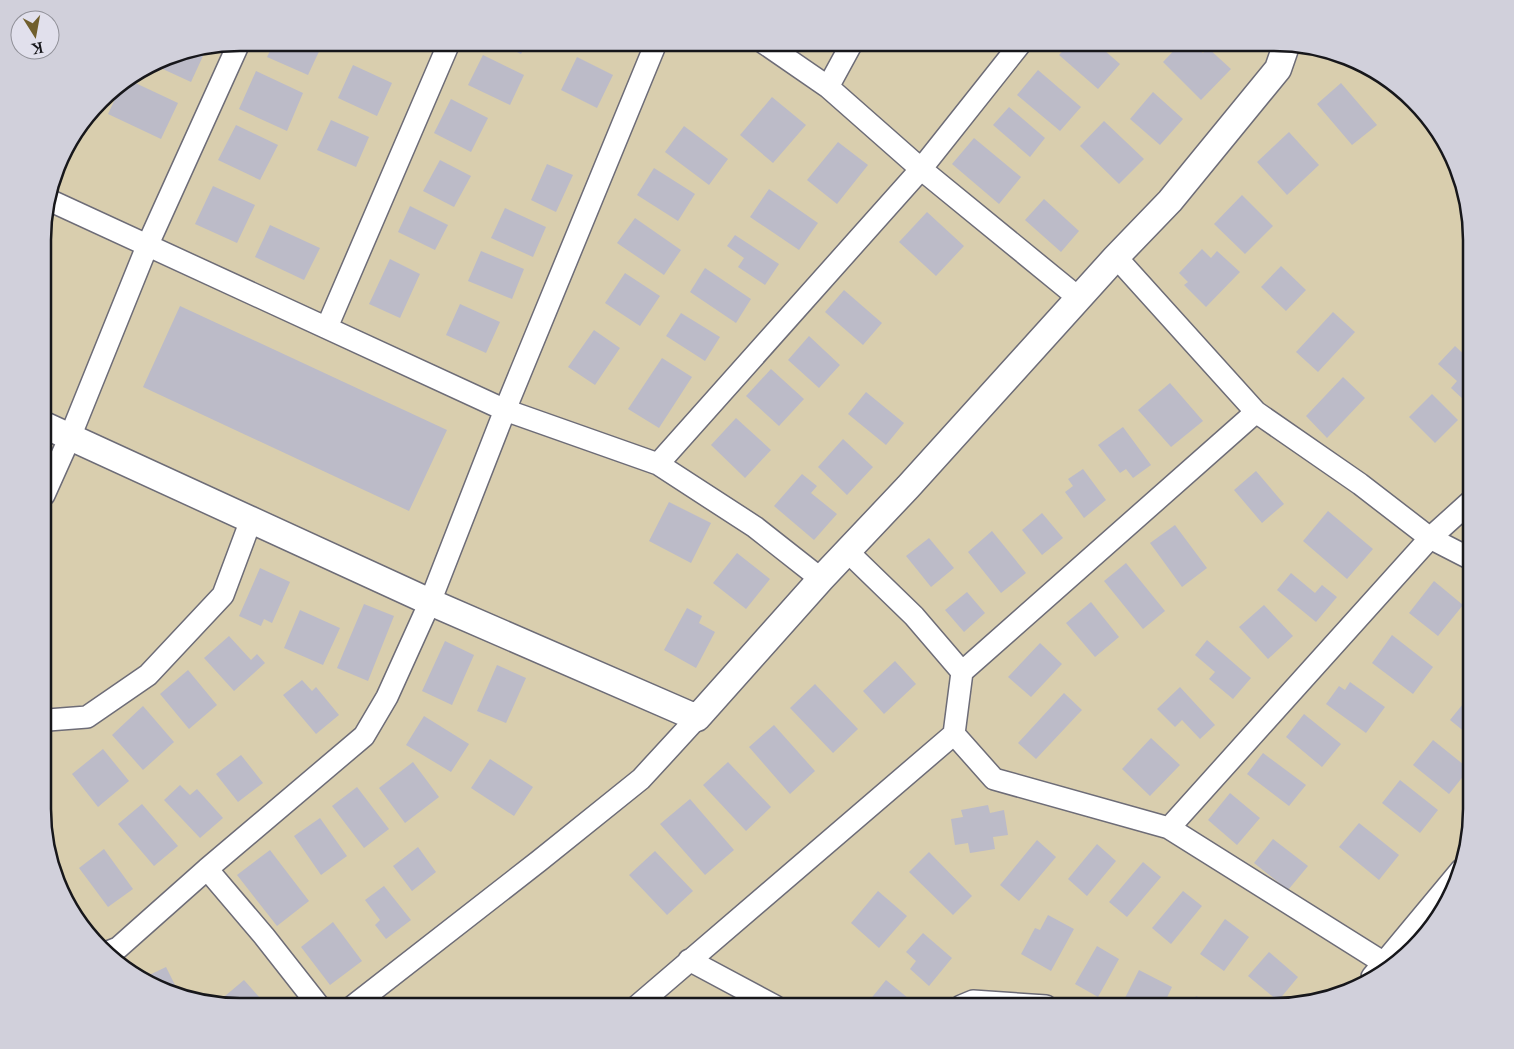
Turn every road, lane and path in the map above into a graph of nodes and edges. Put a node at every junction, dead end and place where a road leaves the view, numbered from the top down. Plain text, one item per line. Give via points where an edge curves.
1 (235, 51) edge
2 (446, 51) edge
3 (653, 51) edge
4 (776, 51) edge
5 (848, 51) edge
6 (1015, 51) edge
7 (1283, 52) edge
8 (828, 87) junction
9 (921, 169) junction
10 (55, 203) edge
11 (148, 244) junction
12 (1116, 257) junction
13 (1080, 299) junction
14 (327, 327) junction
15 (505, 410) junction
16 (1256, 412) junction
17 (51, 428) edge
18 (70, 437) junction
19 (658, 464) junction
20 (51, 479) edge
21 (1463, 508) edge
22 (251, 520) junction
23 (1430, 538) junction
24 (848, 551) junction
25 (1463, 555) edge
26 (821, 579) junction
27 (430, 602) junction
28 (962, 672) junction
29 (697, 718) junction
30 (51, 720) edge
31 (954, 734) junction
32 (1169, 828) junction
33 (207, 869) junction
34 (1442, 894) edge
35 (114, 949) edge
36 (689, 960) junction
37 (1385, 962) edge
38 (1375, 968) edge
39 (313, 998) edge
40 (363, 998) edge
41 (645, 998) edge
42 (760, 998) edge

1 - 11 street
2 - 14 street
3 - 15 street
4 - 8 street
5 - 8 street
6 - 9 street
7 - 12 street via 1278,69 1170,201
8 - 9 street
9 - 13 street
9 - 19 street
10 - 11 street
11 - 14 street
11 - 18 street
12 - 13 street
12 - 16 street
13 - 24 street
14 - 15 street
15 - 19 street
15 - 27 street
16 - 23 street via 1360,484
16 - 28 street
17 - 18 street
18 - 20 street
18 - 22 street
19 - 26 street via 755,527
21 - 23 street
22 - 27 street
22 - 30 street via 223,595 148,675 87,717
23 - 25 street
23 - 32 street
24 - 26 street
24 - 28 street via 914,616
26 - 29 street
27 - 29 street
27 - 33 street via 387,697 364,736
28 - 31 street
29 - 40 street via 641,779
31 - 32 street via 994,779
31 - 36 street
32 - 38 street
33 - 35 street
33 - 39 street
34 - 37 street
36 - 41 street
36 - 42 street

